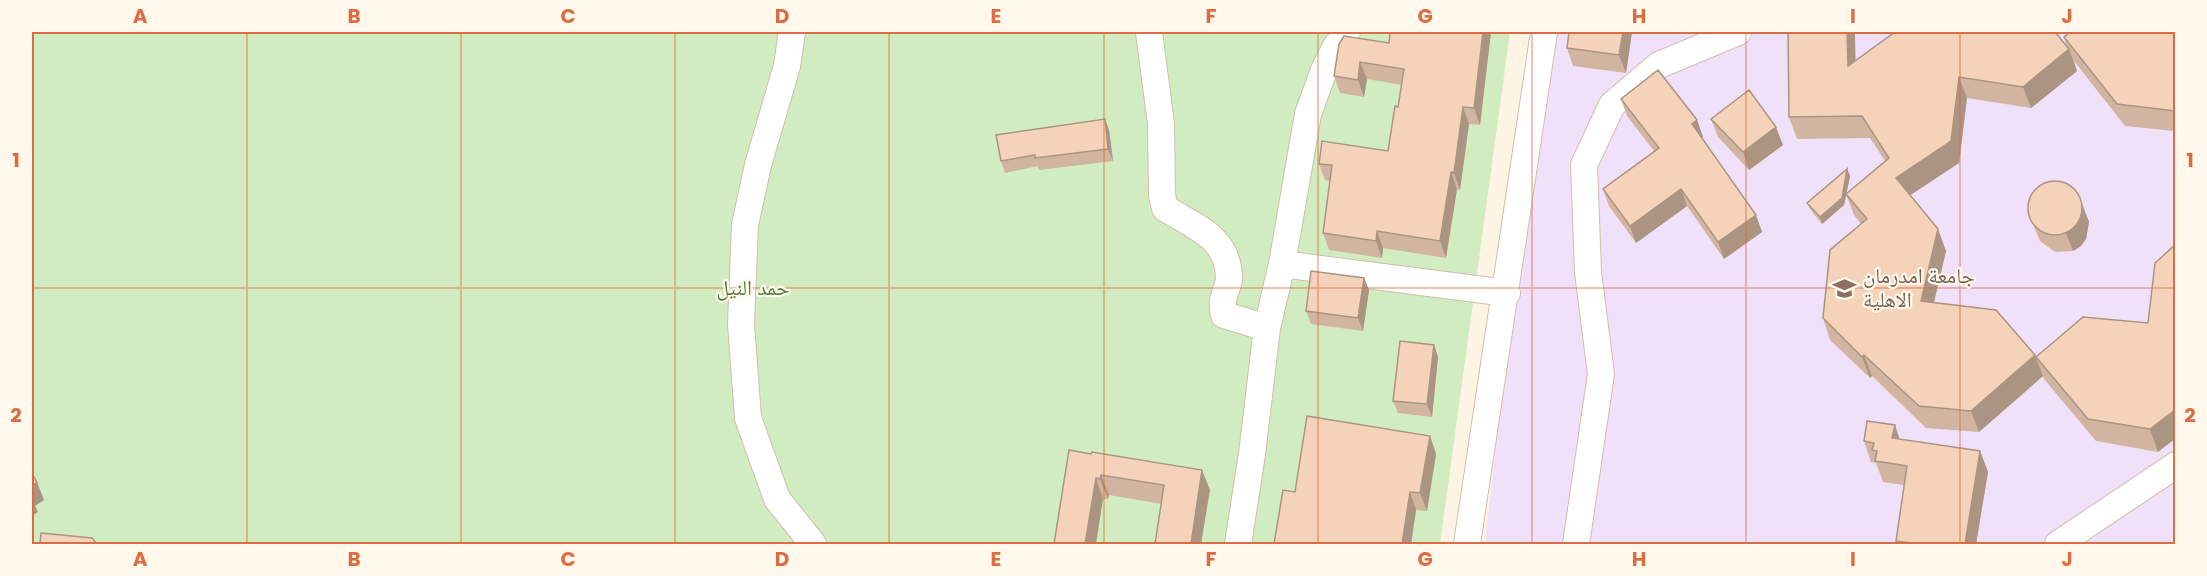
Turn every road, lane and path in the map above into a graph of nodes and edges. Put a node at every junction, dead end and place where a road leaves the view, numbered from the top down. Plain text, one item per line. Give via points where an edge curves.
1 (792, 32) edge
2 (1149, 32) edge
3 (1347, 32) edge
4 (1544, 32) edge
5 (1738, 32) edge
6 (1282, 264) junction
7 (1507, 293) junction
8 (1267, 328) junction
9 (2175, 465) edge
10 (813, 544) edge
11 (1238, 544) edge
12 (1467, 544) edge
13 (1576, 544) edge
14 (2058, 544) edge

1 - 10 street via 787,66 745,225 742,336 748,418 777,499
2 - 8 street via 1161,124 1165,208 1219,244 1229,264 1222,302 1224,315
3 - 6 street via 1324,70 1308,114
4 - 7 street
5 - 13 street via 1659,65 1612,105 1584,165 1588,272 1601,374
6 - 7 street
6 - 8 street
7 - 12 street
8 - 11 street
9 - 14 street

